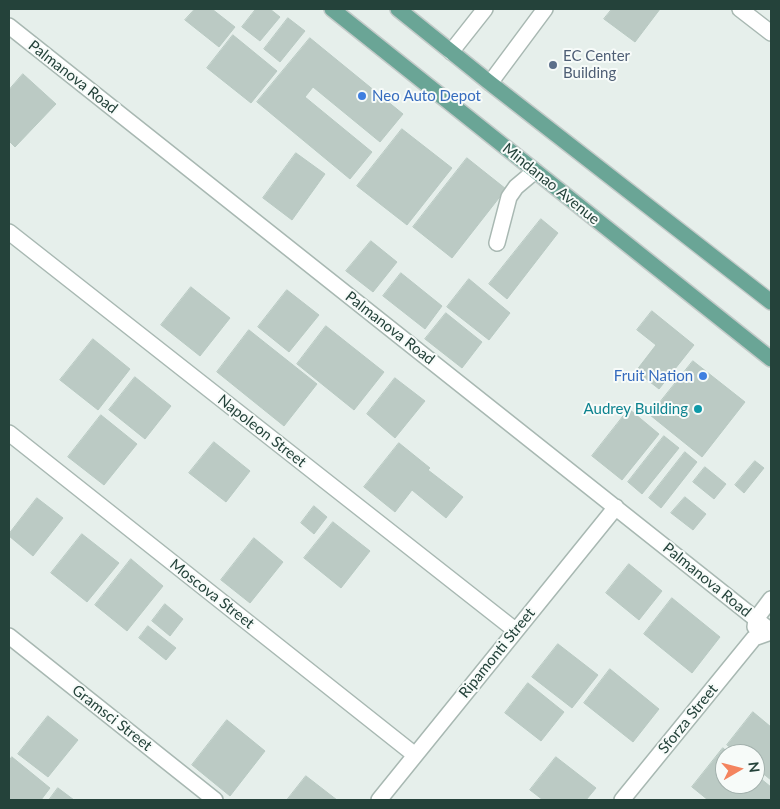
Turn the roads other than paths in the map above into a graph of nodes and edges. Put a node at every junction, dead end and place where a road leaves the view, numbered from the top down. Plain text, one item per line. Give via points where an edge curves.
1 (332, 9) edge
2 (398, 9) edge
3 (485, 9) edge
4 (545, 9) edge
5 (740, 9) edge
6 (9, 26) edge
7 (771, 33) edge
8 (451, 52) junction
9 (490, 83) junction
10 (535, 171) junction
11 (9, 232) edge
12 (497, 243) dead end
13 (771, 302) edge
14 (771, 359) edge
15 (9, 433) edge
16 (616, 507) junction
17 (771, 599) edge
18 (756, 618) junction
19 (515, 630) junction
20 (771, 631) edge
21 (9, 636) edge
22 (754, 638) junction
23 (415, 755) junction
24 (215, 800) edge
25 (379, 800) edge
26 (622, 800) edge

1 - 10 main road, Mindanao Avenue
2 - 8 main road
3 - 8 street
4 - 9 street
5 - 7 street
6 - 16 street, Palmanova Road
8 - 9 main road
9 - 13 main road
10 - 12 street via 509,197
10 - 14 main road, Mindanao Avenue
11 - 19 street, Napoleon Street
15 - 23 street, Moscova Street
16 - 18 street, Palmanova Road
16 - 19 street, Ripamonti Street
17 - 18 street
18 - 20 street, Palmanova Road
18 - 22 street
19 - 23 street, Ripamonti Street
20 - 22 street
21 - 24 street, Gramsci Street
22 - 26 street, Sforza Street
23 - 25 street, Ripamonti Street

